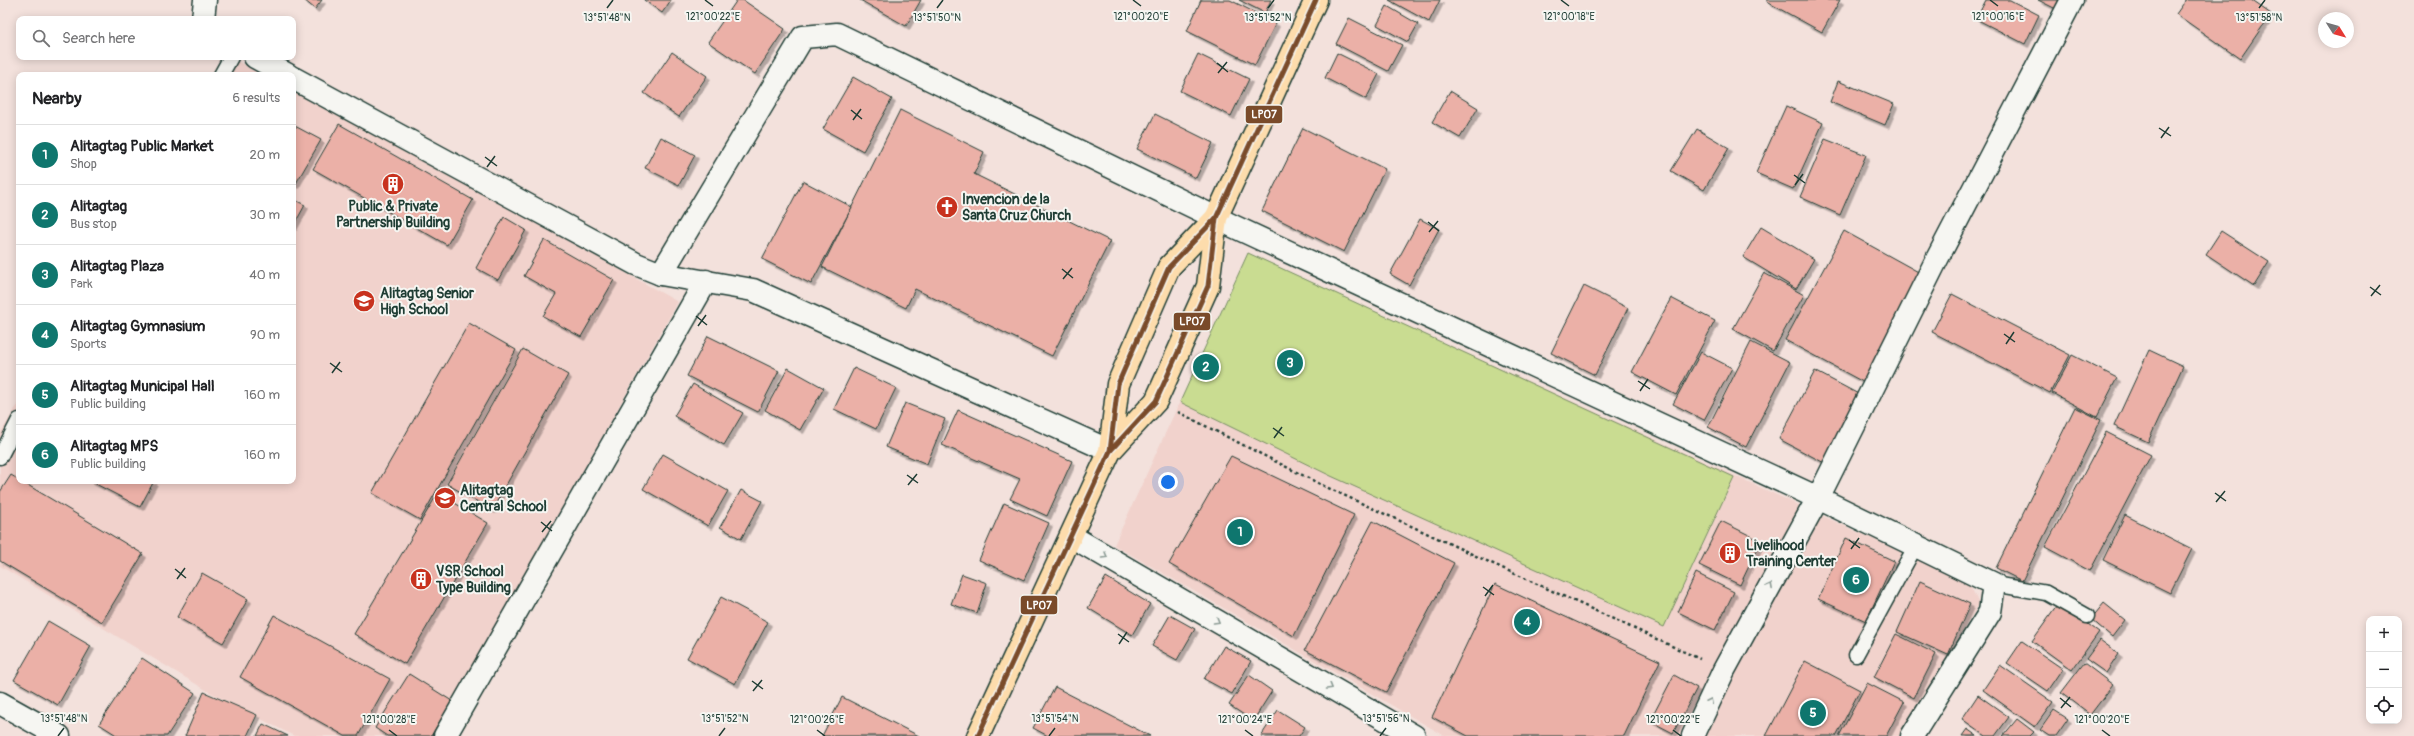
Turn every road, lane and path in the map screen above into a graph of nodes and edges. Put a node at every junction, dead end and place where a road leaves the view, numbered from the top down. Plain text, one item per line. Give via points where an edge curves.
1 (205, 0) edge
2 (1316, 0) edge
3 (2072, 0) edge
4 (203, 16) edge
5 (229, 60) edge
6 (260, 60) edge
7 (223, 72) edge
8 (282, 72) edge
9 (296, 80) edge
10 (1216, 218) junction
11 (661, 274) junction
12 (706, 280) junction
13 (1156, 401) junction
14 (16, 426) edge
15 (1110, 451) junction
16 (0, 457) edge
17 (1818, 498) junction
18 (1071, 536) junction
19 (1915, 547) junction
20 (1994, 584) junction
21 (2087, 616) dead end
22 (1856, 655) dead end
23 (1724, 670) junction
24 (0, 703) edge
25 (59, 736) edge
26 (445, 736) edge
27 (978, 736) edge
28 (1414, 736) edge
29 (1693, 736) edge
30 (1912, 736) edge

1 - 4 street
2 - 10 main road
3 - 17 street via 1937,259
5 - 7 lane
6 - 8 street
9 - 11 street via 636,264
10 - 11 street via 837,34 803,36
10 - 13 main road via 1208,286
10 - 15 main road via 1169,268 1118,384
10 - 17 street
11 - 12 street
12 - 15 street via 753,290
12 - 26 street
13 - 15 main road
13 - 23 path via 1324,486
14 - 16 lane
15 - 18 main road
17 - 19 street
23 -> 17 street
18 - 27 main road
18 -> 28 street
19 - 20 street
19 - 22 lane
20 - 21 lane via 2046,593
20 - 30 street via 1990,612
29 -> 23 street
24 - 25 street

